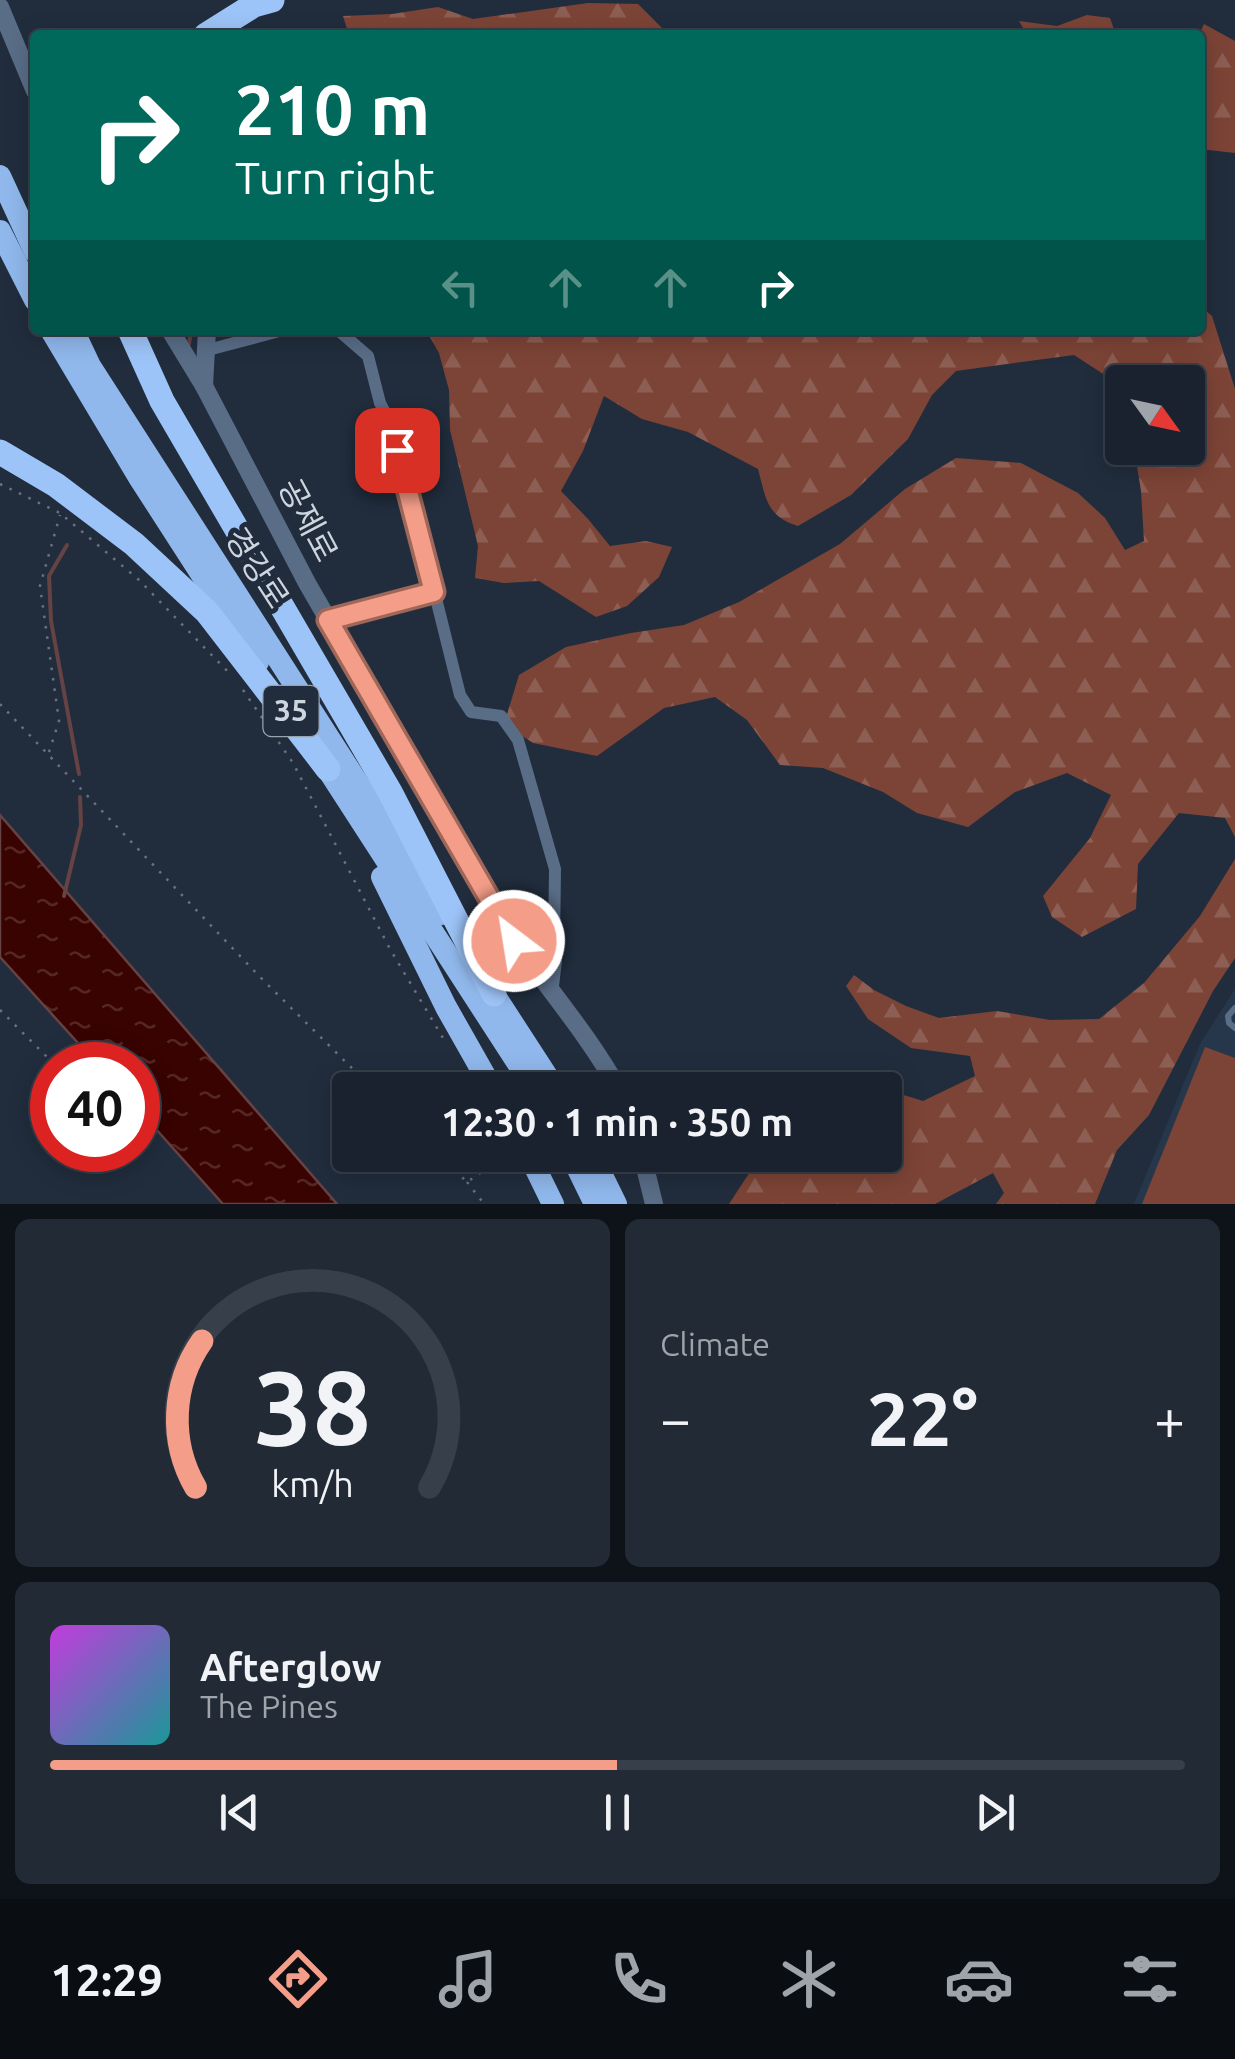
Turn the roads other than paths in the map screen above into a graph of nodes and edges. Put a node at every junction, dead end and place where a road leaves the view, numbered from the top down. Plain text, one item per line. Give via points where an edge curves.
1 (246, 0) edge
2 (272, 0) edge
3 (0, 7) edge
4 (214, 30) edge
5 (243, 30) edge
6 (30, 79) edge
7 (0, 176) edge
8 (0, 231) edge
9 (30, 241) edge
10 (30, 290) edge
11 (54, 335) edge
12 (74, 335) edge
13 (132, 335) edge
14 (173, 335) edge
15 (206, 335) edge
16 (264, 335) edge
17 (344, 335) edge
18 (204, 351) junction
19 (204, 386) junction
20 (0, 452) edge
21 (434, 592) junction
22 (328, 620) junction
23 (328, 769) junction
24 (341, 793) junction
25 (494, 994) junction
26 (552, 994) junction
27 (1235, 1008) edge
28 (1235, 1028) edge
29 (483, 1072) edge
30 (537, 1072) edge
31 (539, 1072) edge
32 (609, 1072) edge
33 (537, 1172) edge
34 (579, 1172) edge
35 (600, 1172) edge
36 (646, 1172) edge
37 (553, 1204) edge
38 (595, 1204) edge
39 (616, 1204) edge
40 (654, 1204) edge

1 - 5 street
2 - 4 highway, bridge
3 - 6 street
7 - 9 highway
8 - 10 highway
11 - 23 highway, 경강로 / 35
12 - 25 highway, 경강로
13 - 25 highway via 162,401 390,792
14 - 19 street, 공제로
15 - 18 street
16 - 18 street
17 - 21 street via 368,356
18 - 19 street
19 - 22 street, 공제로
20 - 23 highway via 134,544 207,612
21 - 22 street
21 - 26 street via 460,695 471,712 501,716 518,740 555,869
22 - 26 street, 공제로 via 502,922
23 - 24 highway, 경강로 / 35
24 - 29 highway
24 - 30 highway, 경강로 / 35
25 - 31 highway, 경강로
26 - 32 street, 공제로
27 - 28 lane via 1228,1016
33 - 37 highway
34 - 38 highway
35 - 39 highway
36 - 40 street

